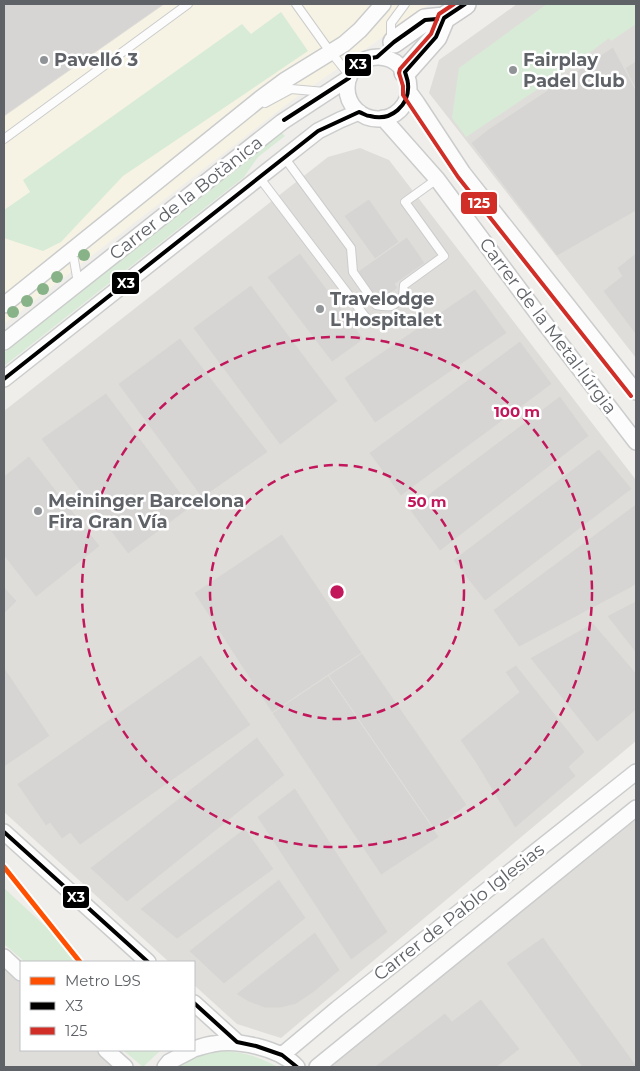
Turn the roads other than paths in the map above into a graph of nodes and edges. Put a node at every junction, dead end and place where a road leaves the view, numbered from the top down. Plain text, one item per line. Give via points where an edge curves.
1 (188, 4) edge
2 (296, 4) edge
3 (383, 4) edge
4 (405, 4) edge
5 (454, 10) edge
6 (392, 44) junction
7 (336, 48) junction
8 (377, 57) junction
9 (349, 77) junction
10 (407, 82) junction
11 (327, 92) junction
12 (359, 112) junction
13 (383, 118) junction
14 (4, 139) edge
15 (284, 157) junction
16 (259, 177) junction
17 (437, 179) junction
18 (78, 283) junction
19 (4, 305) edge
20 (370, 323) dead end
21 (4, 342) edge
22 (4, 379) edge
23 (636, 392) edge
24 (636, 442) edge
25 (636, 772) edge
26 (636, 808) edge
27 (4, 832) edge
28 (4, 957) edge
29 (147, 961) edge
30 (20, 972) edge
31 (195, 1004) edge
32 (237, 1042) junction
33 (195, 1049) edge
34 (107, 1051) edge
35 (191, 1051) edge
36 (282, 1055) junction
37 (125, 1067) edge
38 (165, 1067) edge
39 (297, 1067) edge
40 (317, 1067) edge

1 - 14 lane
2 - 7 lane
3 - 7 street, Carrer de la Botànica via 360,30
4 - 6 lane via 391,23
5 - 6 street via 425,20
5 - 10 street
6 - 8 street
7 - 9 lane
7 - 19 street, Carrer de la Botànica via 261,98
8 - 9 street via 356,66
8 - 10 street via 396,62
9 - 11 street, Carrer de la Botànica
9 - 12 street via 348,97
10 - 13 street via 406,101 393,115
10 - 23 street, Carrer de la Metal·lúrgia via 417,103 463,172
11 - 18 street, Carrer de la Botànica via 282,122
11 - 18 lane via 291,89 265,103 73,254
12 - 13 street
12 - 15 street, Carrer de la Botànica via 318,131
13 - 17 street, Carrer de la Metal·lúrgia
15 - 16 street, Carrer de la Botànica
15 - 17 lane via 351,248 353,272 376,305 386,307 394,306 404,297 404,285 444,256 405,202
16 - 20 lane
16 - 22 street, Carrer de la Botànica
17 - 24 street, Carrer de la Metal·lúrgia
18 - 21 street, Carrer de la Botànica
25 - 36 street, Carrer de Pablo Iglesias
26 - 40 street, Carrer de Pablo Iglesias
27 - 29 street
28 - 30 street
31 - 32 street
32 - 33 street
32 - 36 street
34 - 37 street
35 - 38 street
36 - 39 street

